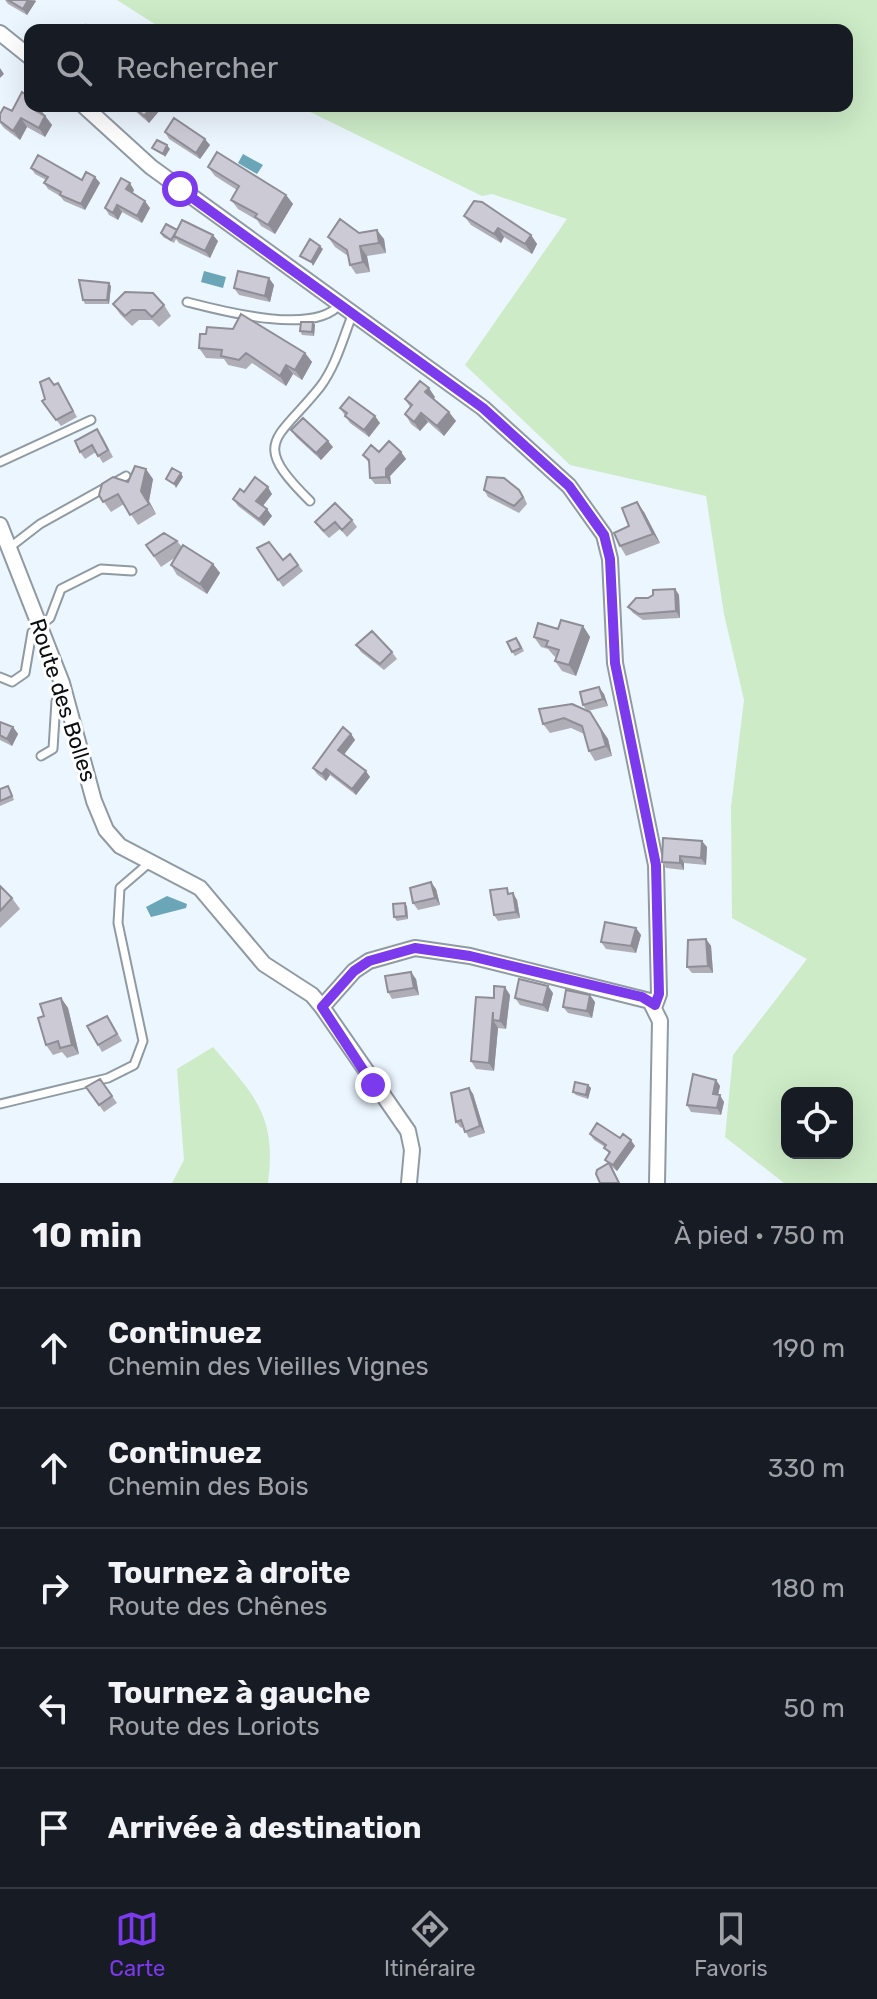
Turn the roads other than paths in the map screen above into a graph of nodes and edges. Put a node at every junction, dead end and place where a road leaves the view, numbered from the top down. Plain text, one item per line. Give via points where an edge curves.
1 (0, 33) edge
2 (24, 52) edge
3 (91, 112) edge
4 (187, 302) dead end
5 (340, 304) junction
6 (353, 313) junction
7 (91, 420) dead end
8 (0, 462) edge
9 (126, 476) dead end
10 (310, 501) dead end
11 (0, 525) edge
12 (9, 548) junction
13 (132, 571) dead end
14 (42, 628) junction
15 (0, 677) edge
16 (66, 696) junction
17 (41, 756) dead end
18 (149, 863) junction
19 (655, 1005) junction
20 (322, 1007) junction
21 (0, 1104) edge
22 (409, 1183) edge
23 (657, 1183) edge

1 - 2 street
3 - 5 street via 151,167
4 - 5 lane via 234,314 298,319 322,318
5 - 6 street
6 - 10 lane via 331,370 276,437 274,456 282,473
6 - 19 street via 483,408 569,486 604,535 615,663 656,865
7 - 8 lane
9 - 12 lane via 40,524
11 - 12 street, Route des Bolles
12 - 14 street, Route des Bolles
13 - 14 lane via 101,569 61,589
14 - 15 lane via 32,632 25,673 12,682
14 - 16 street, Route des Bolles
16 - 17 lane via 56,701 53,749
16 - 18 street, Route des Bolles via 106,830 120,846
18 - 20 street via 200,888 264,964
18 - 21 lane via 120,888 118,923 143,1041 134,1065 108,1078
19 - 20 street via 628,993 415,948 362,966
19 - 23 street via 660,1021
20 - 22 street via 408,1131

